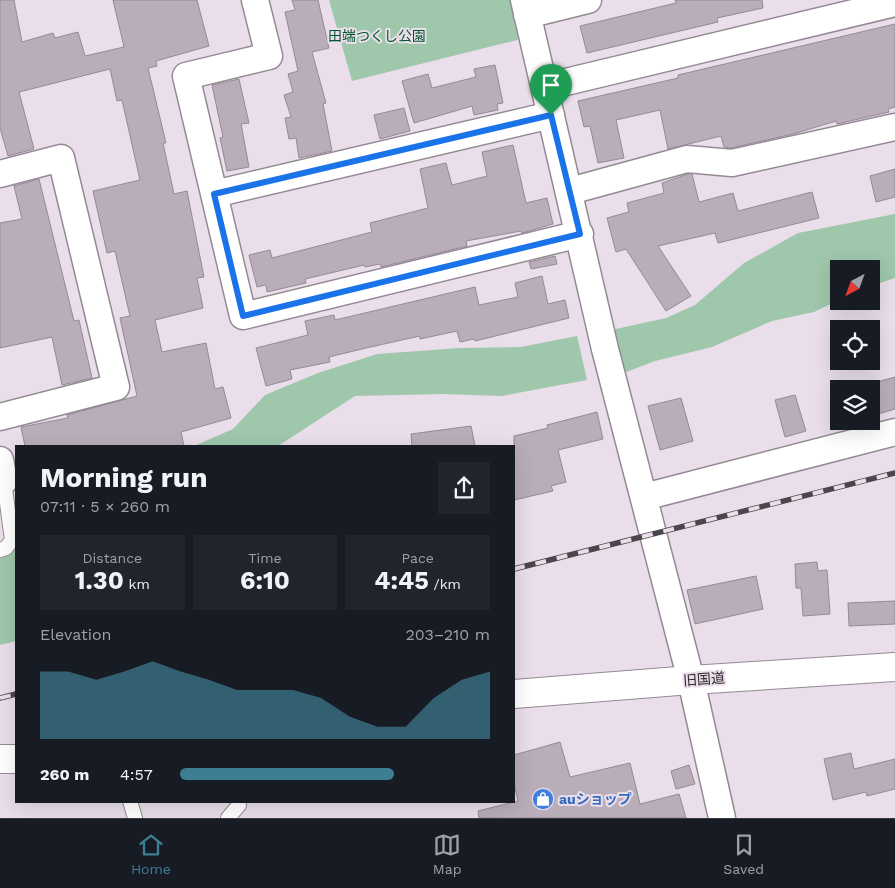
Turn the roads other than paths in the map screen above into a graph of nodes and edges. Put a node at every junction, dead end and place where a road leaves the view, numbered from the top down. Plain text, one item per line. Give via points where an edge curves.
1 (255, 0) edge
2 (588, 0) edge
3 (895, 3) edge
4 (526, 7) edge
5 (545, 87) junction
6 (551, 115) junction
7 (895, 127) edge
8 (0, 174) edge
9 (570, 191) junction
10 (214, 194) junction
11 (580, 234) junction
12 (0, 417) edge
13 (895, 432) edge
14 (2, 471) edge
15 (644, 497) junction
16 (0, 550) edge
17 (895, 667) edge
18 (691, 680) junction
19 (515, 694) edge
20 (15, 759) edge
21 (0, 760) edge
22 (131, 803) edge
23 (238, 803) edge
24 (135, 818) edge
25 (228, 818) edge
26 (722, 818) edge

1 - 10 street via 269,56 186,76
2 - 4 street
3 - 5 street
4 - 5 street
5 - 6 street
6 - 9 street
6 - 10 street
7 - 9 street via 732,163 687,159
8 - 12 street via 61,158 116,387
9 - 11 street
10 - 11 street via 243,316
11 - 15 street
13 - 15 street
14 - 16 lane via 12,540
15 - 18 street
17 - 18 street, 旧国道
18 - 19 street, 旧国道
18 - 26 street
20 - 21 street
22 - 24 lane
23 - 25 lane

